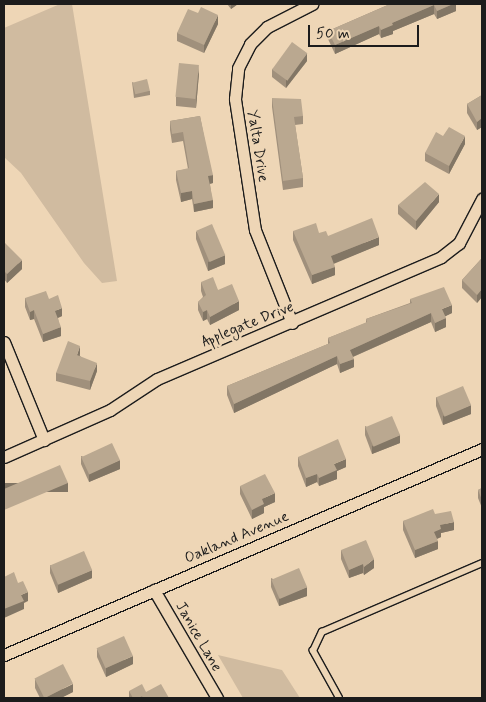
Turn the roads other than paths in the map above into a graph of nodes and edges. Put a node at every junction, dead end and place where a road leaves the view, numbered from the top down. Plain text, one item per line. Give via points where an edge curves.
1 (312, 4) edge
2 (482, 198) edge
3 (292, 323) junction
4 (4, 342) edge
5 (44, 440) junction
6 (482, 449) edge
7 (4, 457) edge
8 (482, 564) edge
9 (154, 590) junction
10 (4, 655) edge
11 (217, 698) edge
12 (339, 698) edge

1 - 3 street, Yalta Drive via 267,27 250,44 238,68 235,99 255,230
2 - 3 street, Applegate Drive via 459,243 441,257
3 - 5 street, Applegate Drive via 157,379 110,410
4 - 5 street
5 - 7 street, Applegate Drive
6 - 9 street, Oakland Avenue
8 - 12 lane via 322,632 314,651
9 - 10 street, Oakland Avenue
9 - 11 street, Janice Lane

